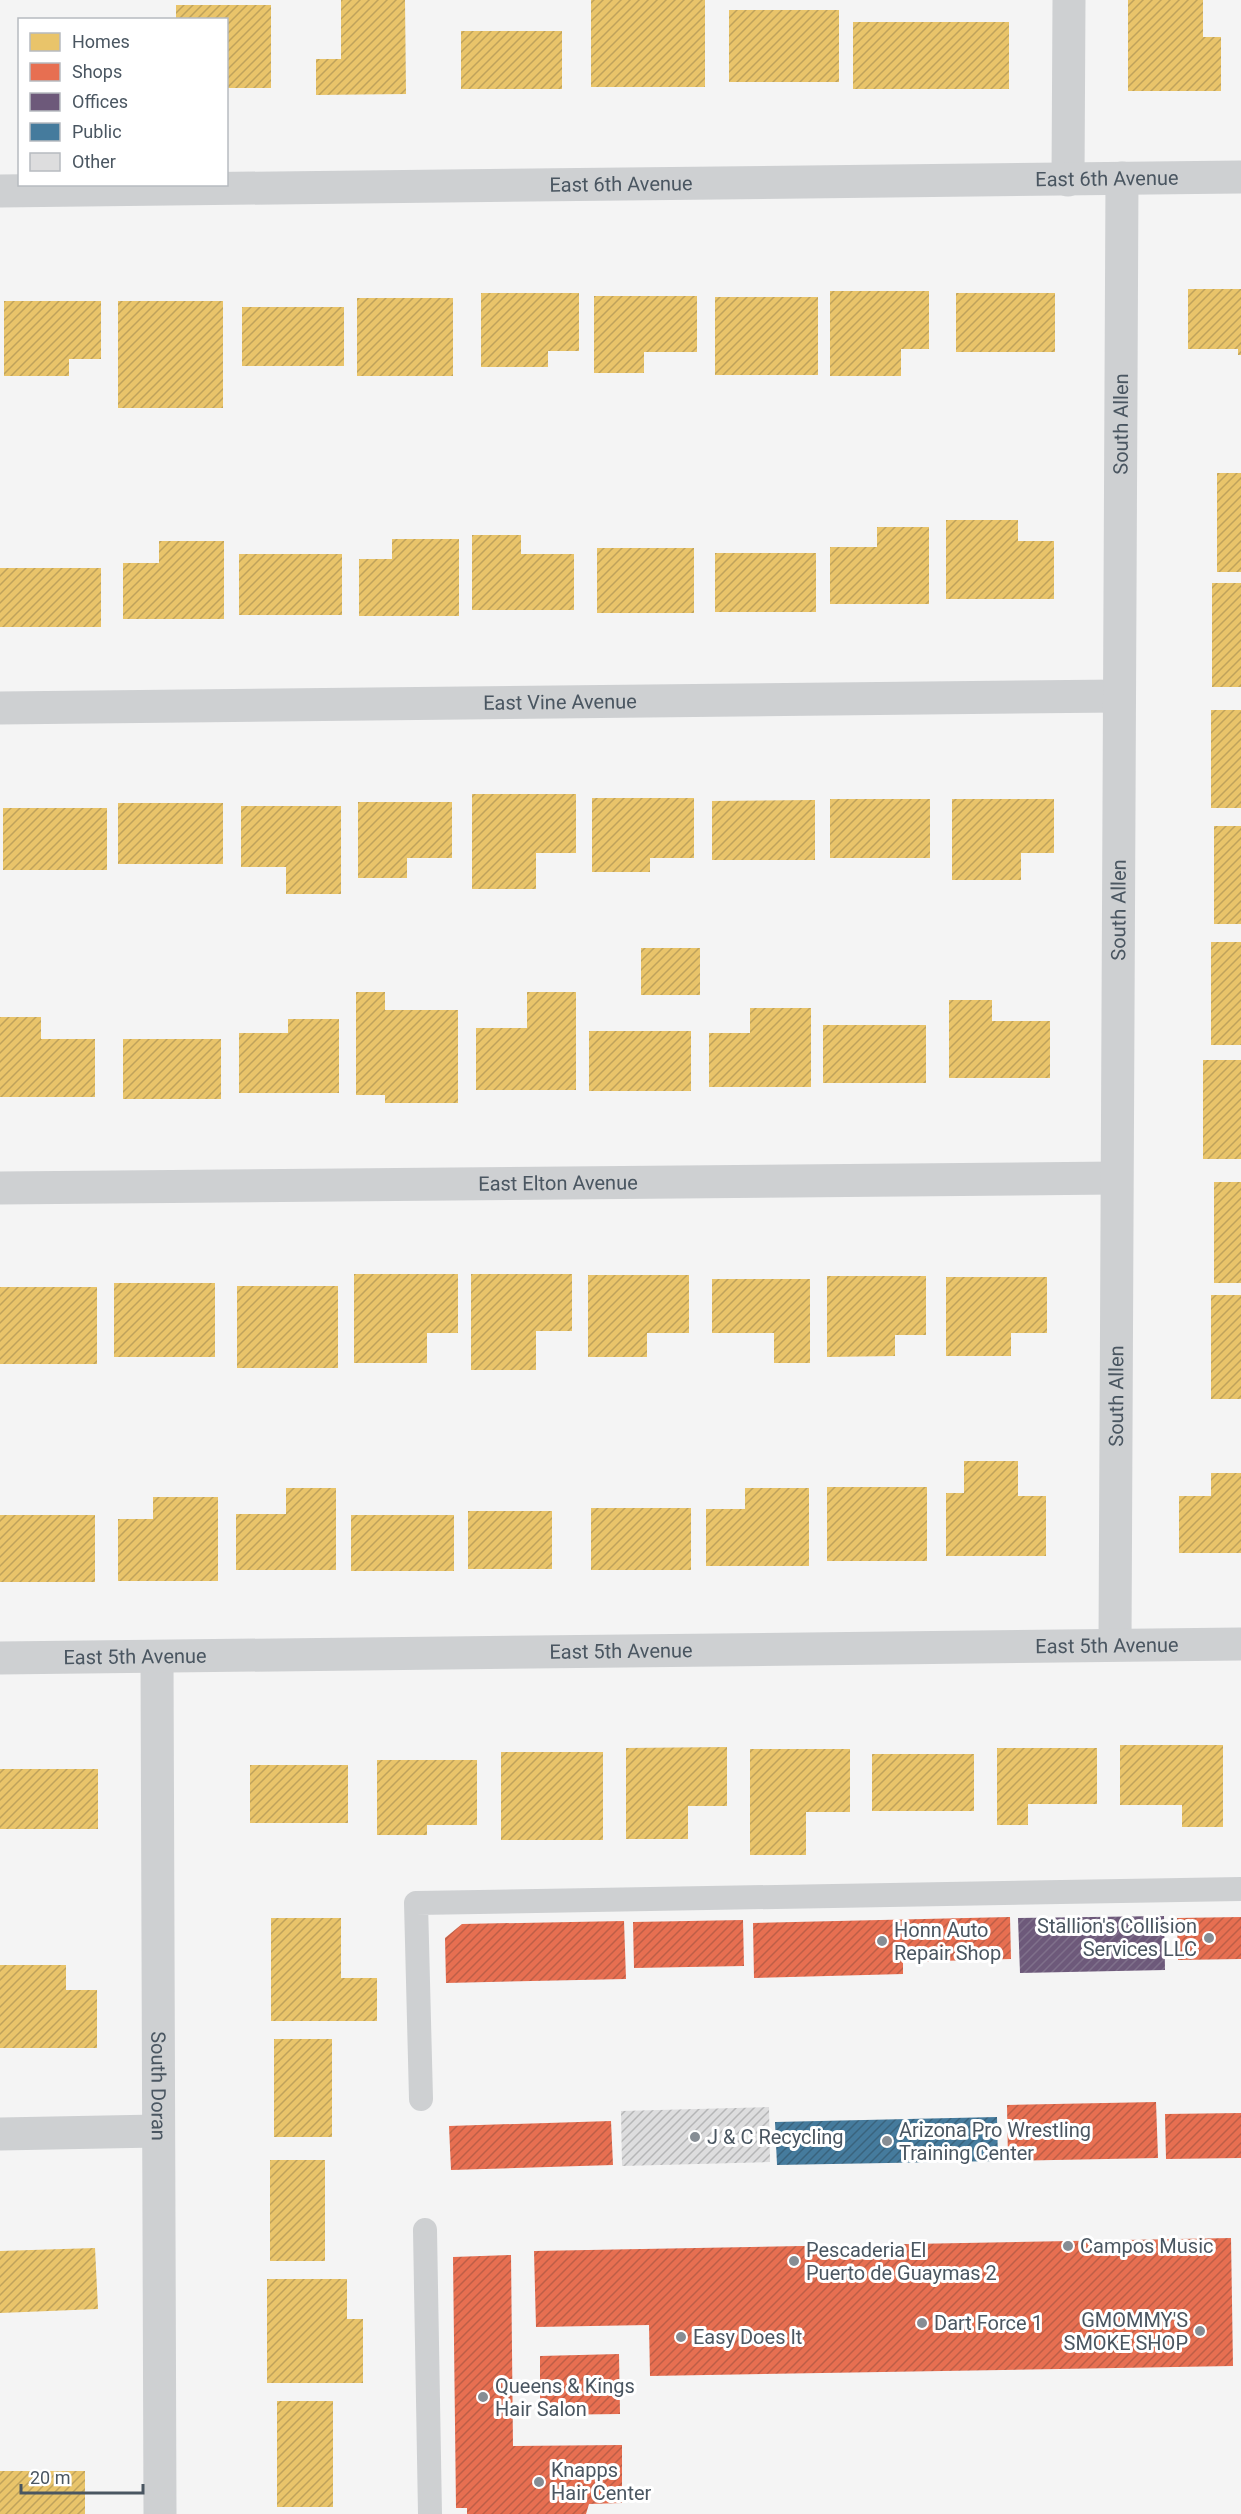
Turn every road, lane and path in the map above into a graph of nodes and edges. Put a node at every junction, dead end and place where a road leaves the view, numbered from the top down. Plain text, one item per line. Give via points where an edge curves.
1 (1069, 0) edge
2 (1241, 177) edge
3 (1122, 178) junction
4 (1068, 180) junction
5 (0, 191) edge
6 (1119, 696) junction
7 (0, 708) edge
8 (1116, 1178) junction
9 (0, 1188) edge
10 (1114, 1644) junction
11 (1241, 1644) edge
12 (157, 1657) junction
13 (0, 1658) edge
14 (1241, 1889) edge
15 (421, 2099) dead end
16 (157, 2131) junction
17 (0, 2134) edge
18 (425, 2230) dead end
19 (160, 2514) edge
20 (430, 2514) edge

1 - 4 street
2 - 3 street, East 6th Avenue
3 - 4 street, East 6th Avenue
3 - 6 street, South Allen
4 - 5 street, East 6th Avenue
6 - 7 street, East Vine Avenue
6 - 8 street, South Allen
8 - 9 street, East Elton Avenue
8 - 10 street, South Allen
10 - 11 street, East 5th Avenue
10 - 12 street, East 5th Avenue
12 - 13 street, East 5th Avenue
12 - 16 street, South Doran
14 - 15 lane via 416,1903
16 - 17 street
16 - 19 street, South Doran
18 - 20 lane

